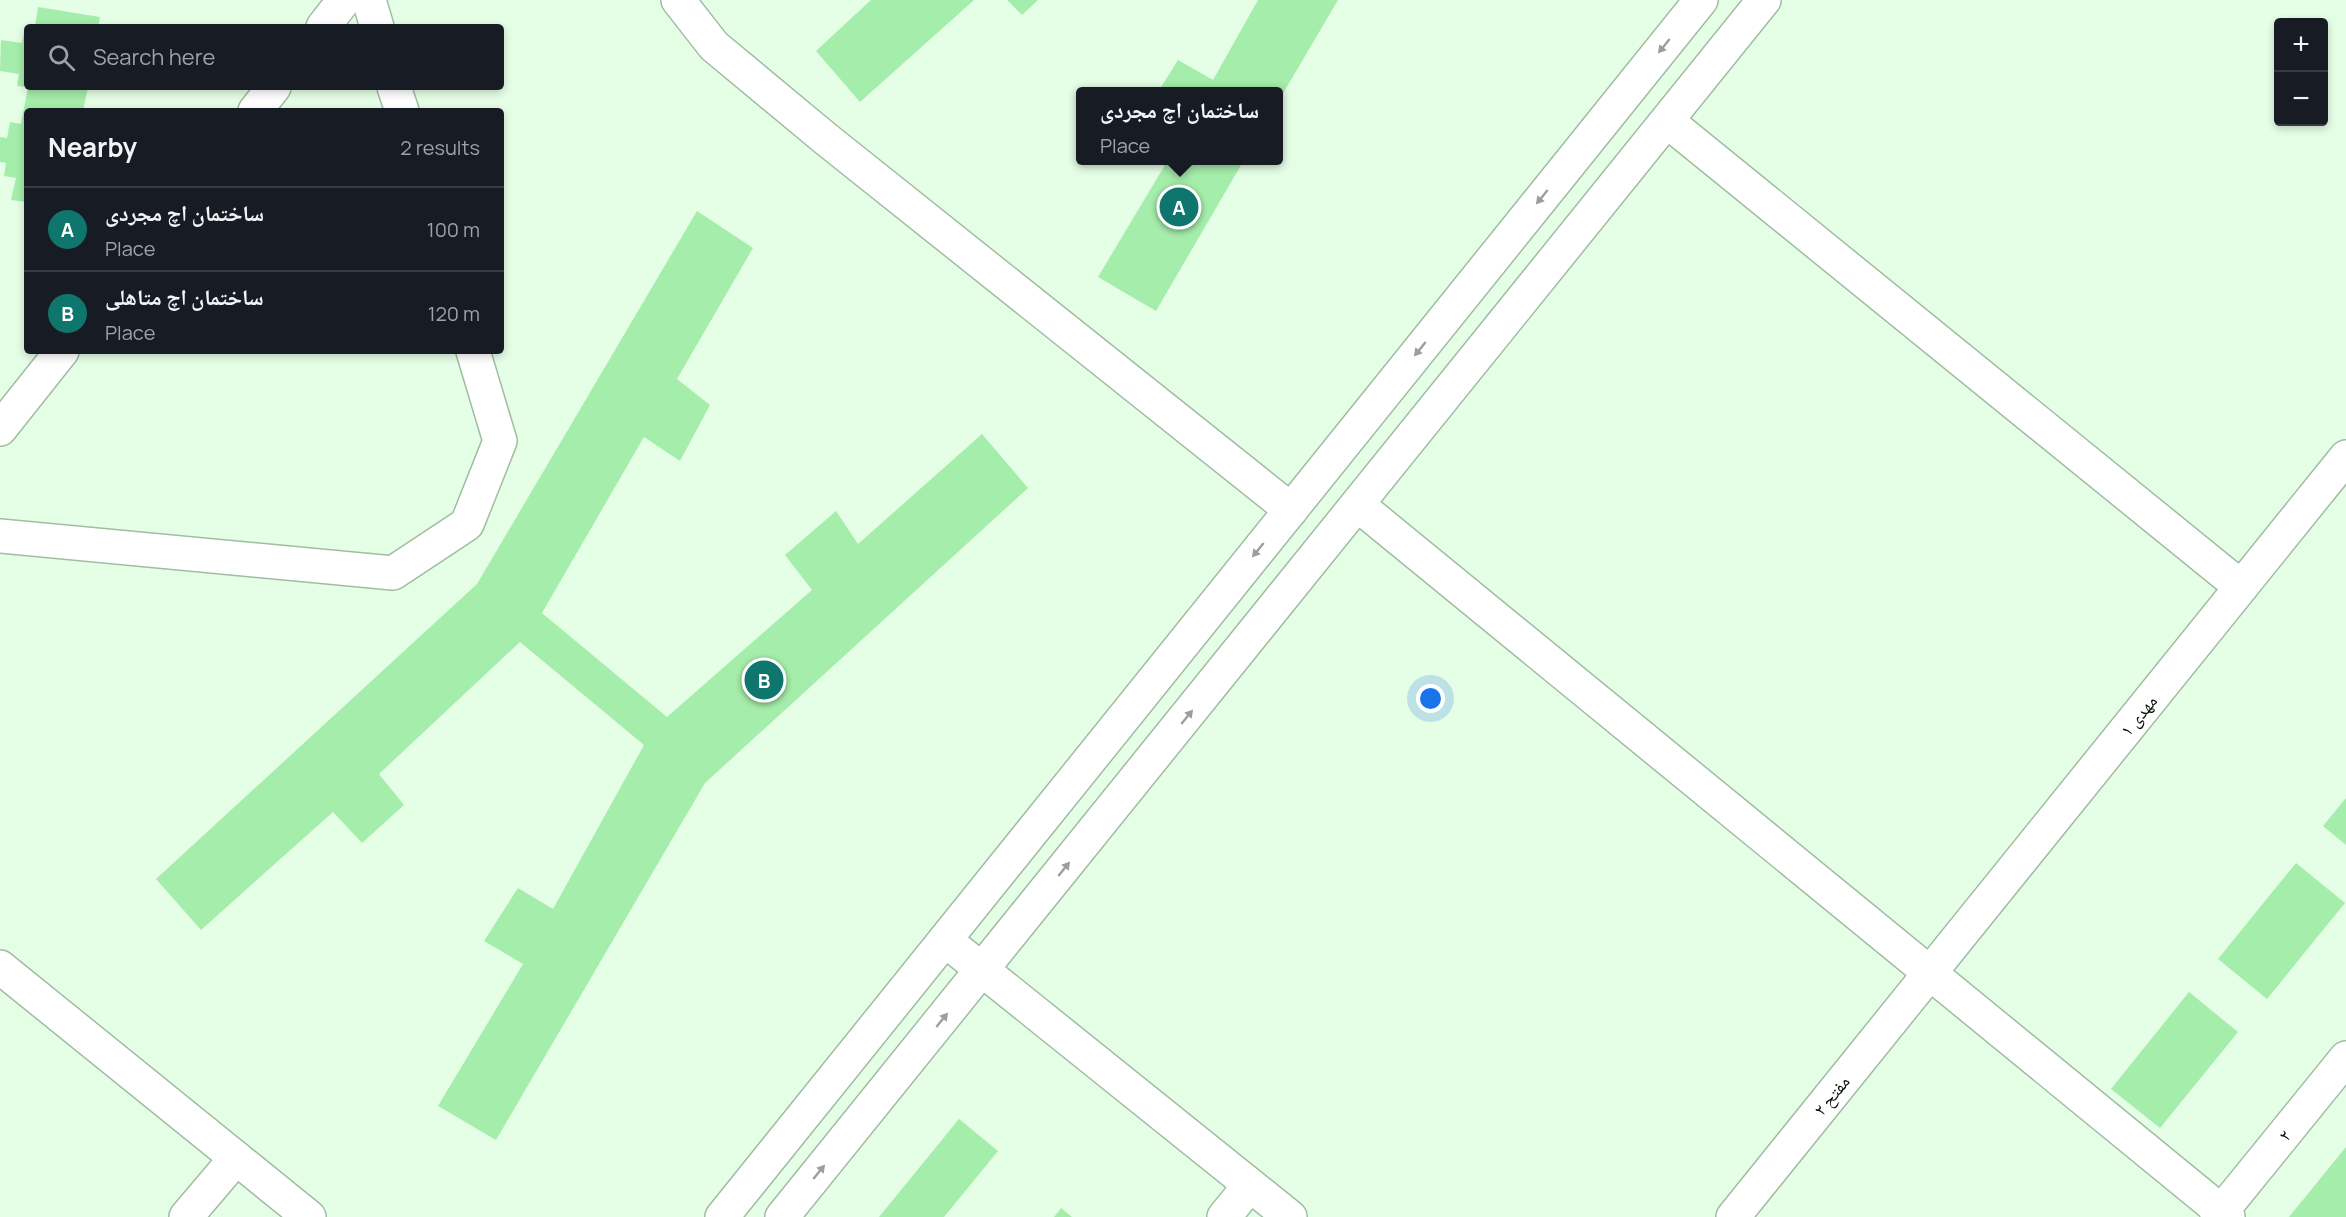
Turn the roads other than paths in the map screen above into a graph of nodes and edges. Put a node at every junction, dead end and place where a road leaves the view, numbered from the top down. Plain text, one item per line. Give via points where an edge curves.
1 (344, 0) edge
2 (369, 0) edge
3 (678, 0) edge
4 (1701, 0) edge
5 (1764, 0) edge
6 (324, 24) edge
7 (376, 24) edge
8 (272, 90) edge
9 (395, 90) edge
10 (257, 108) edge
11 (401, 108) edge
12 (1666, 121) junction
13 (60, 354) edge
14 (474, 354) edge
15 (0, 429) edge
16 (2346, 458) edge
17 (1358, 505) junction
18 (1291, 510) junction
19 (0, 536) edge
20 (2241, 587) junction
21 (945, 940) junction
22 (0, 967) edge
23 (983, 970) junction
24 (1929, 973) junction
25 (2346, 1058) edge
26 (236, 1158) junction
27 (1250, 1185) junction
28 (2222, 1215) edge
29 (186, 1217) edge
30 (309, 1217) edge
31 (722, 1217) edge
32 (782, 1217) edge
33 (1224, 1217) edge
34 (1290, 1217) edge
35 (1733, 1217) edge

1 - 6 street
2 - 7 street
3 - 18 street via 714,46
4 -> 18 street
5 - 12 street
8 - 10 street
9 - 11 street
12 - 17 street
12 - 20 street
13 - 15 street
14 - 19 street via 500,441 467,524 393,573
16 - 20 street, مهدی ۱
23 -> 17 street
17 - 24 street
18 -> 21 street
20 - 24 street, مهدی ۱
21 - 23 street
21 - 31 street
22 - 26 street
23 - 27 street
32 -> 23 street
24 - 28 street
24 - 35 street, مفتح ۲
25 - 28 street, ۲
26 - 29 street
26 - 30 street
27 - 33 street
27 - 34 street

